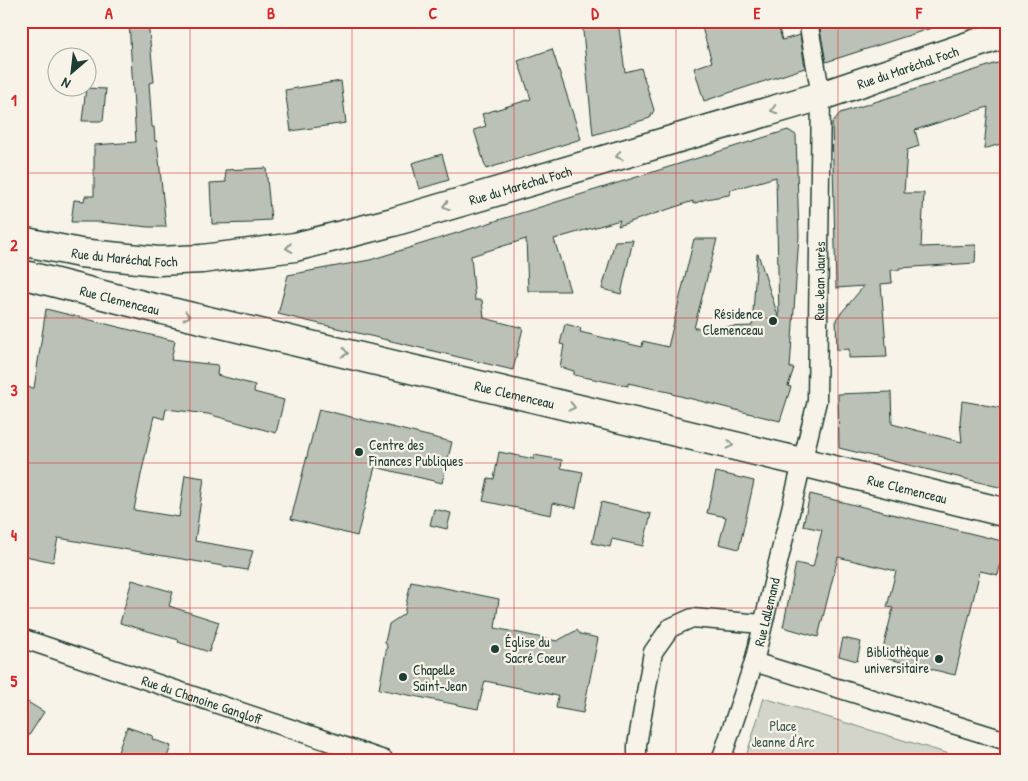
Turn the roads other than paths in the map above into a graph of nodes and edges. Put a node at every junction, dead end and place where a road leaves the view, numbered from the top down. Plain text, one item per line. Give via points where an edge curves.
1 (808, 21) edge
2 (1007, 33) edge
3 (821, 96) junction
4 (21, 241) edge
5 (80, 253) junction
6 (135, 259) junction
7 (21, 274) edge
8 (74, 287) junction
9 (134, 303) junction
10 (802, 462) junction
11 (1007, 512) edge
12 (762, 624) junction
13 (21, 638) edge
14 (754, 662) junction
15 (1007, 741) edge
16 (384, 760) edge
17 (637, 760) edge
18 (721, 760) edge

1 - 3 street, Rue Jean Jaurès
2 - 3 main road, Rue du Maréchal Foch
3 -> 6 main road, Rue du Maréchal Foch via 393,222 295,247 202,259
3 - 10 street, Rue Jean Jaurès via 817,401
4 - 5 main road, Rue du Maréchal Foch
5 - 6 main road, Rue du Maréchal Foch
5 - 8 main road via 74,268
6 - 9 main road via 128,273
7 - 8 main road, Rue Clemenceau
8 - 9 main road, Rue Clemenceau
9 -> 10 main road, Rue Clemenceau
10 - 11 main road, Rue Clemenceau
10 - 12 street, Rue Lallemand
12 - 14 street, Rue Lallemand
12 - 17 street via 692,618 670,628 653,652
13 - 16 street, Rue du Chanoine Gangloff
14 - 15 street
14 - 18 street, Rue Lallemand

